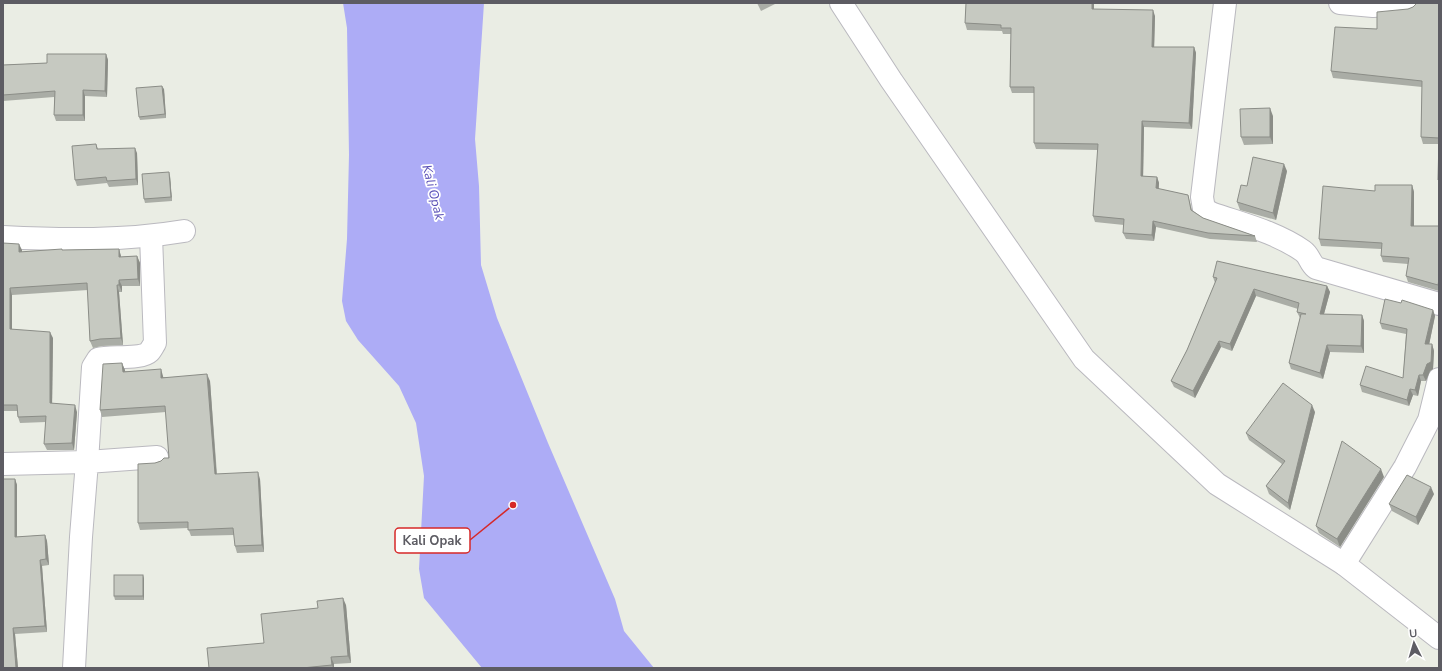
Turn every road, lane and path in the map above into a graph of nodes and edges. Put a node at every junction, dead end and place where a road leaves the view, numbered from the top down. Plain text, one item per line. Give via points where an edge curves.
1 (841, 3) edge
2 (1225, 3) edge
3 (1340, 3) edge
4 (1409, 3) edge
5 (184, 231) dead end
6 (151, 236) junction
7 (3, 237) edge
8 (1439, 304) edge
9 (1439, 379) edge
10 (1428, 420) junction
11 (1439, 439) edge
12 (157, 457) dead end
13 (86, 462) junction
14 (3, 464) edge
15 (1344, 564) junction
16 (1439, 638) edge
17 (74, 668) edge

1 - 15 street via 891,80 1084,358 1217,484
2 - 8 street via 1202,197 1204,209 1211,214 1280,238 1308,255 1311,264 1316,268
3 - 4 street via 1373,6
5 - 6 street
6 - 7 street via 54,240
6 - 13 street via 154,343 149,352 140,356 98,358 93,366
9 - 10 street
10 - 11 street
10 - 15 street via 1405,467
12 - 13 street
13 - 14 street
13 - 17 street
15 - 16 street

